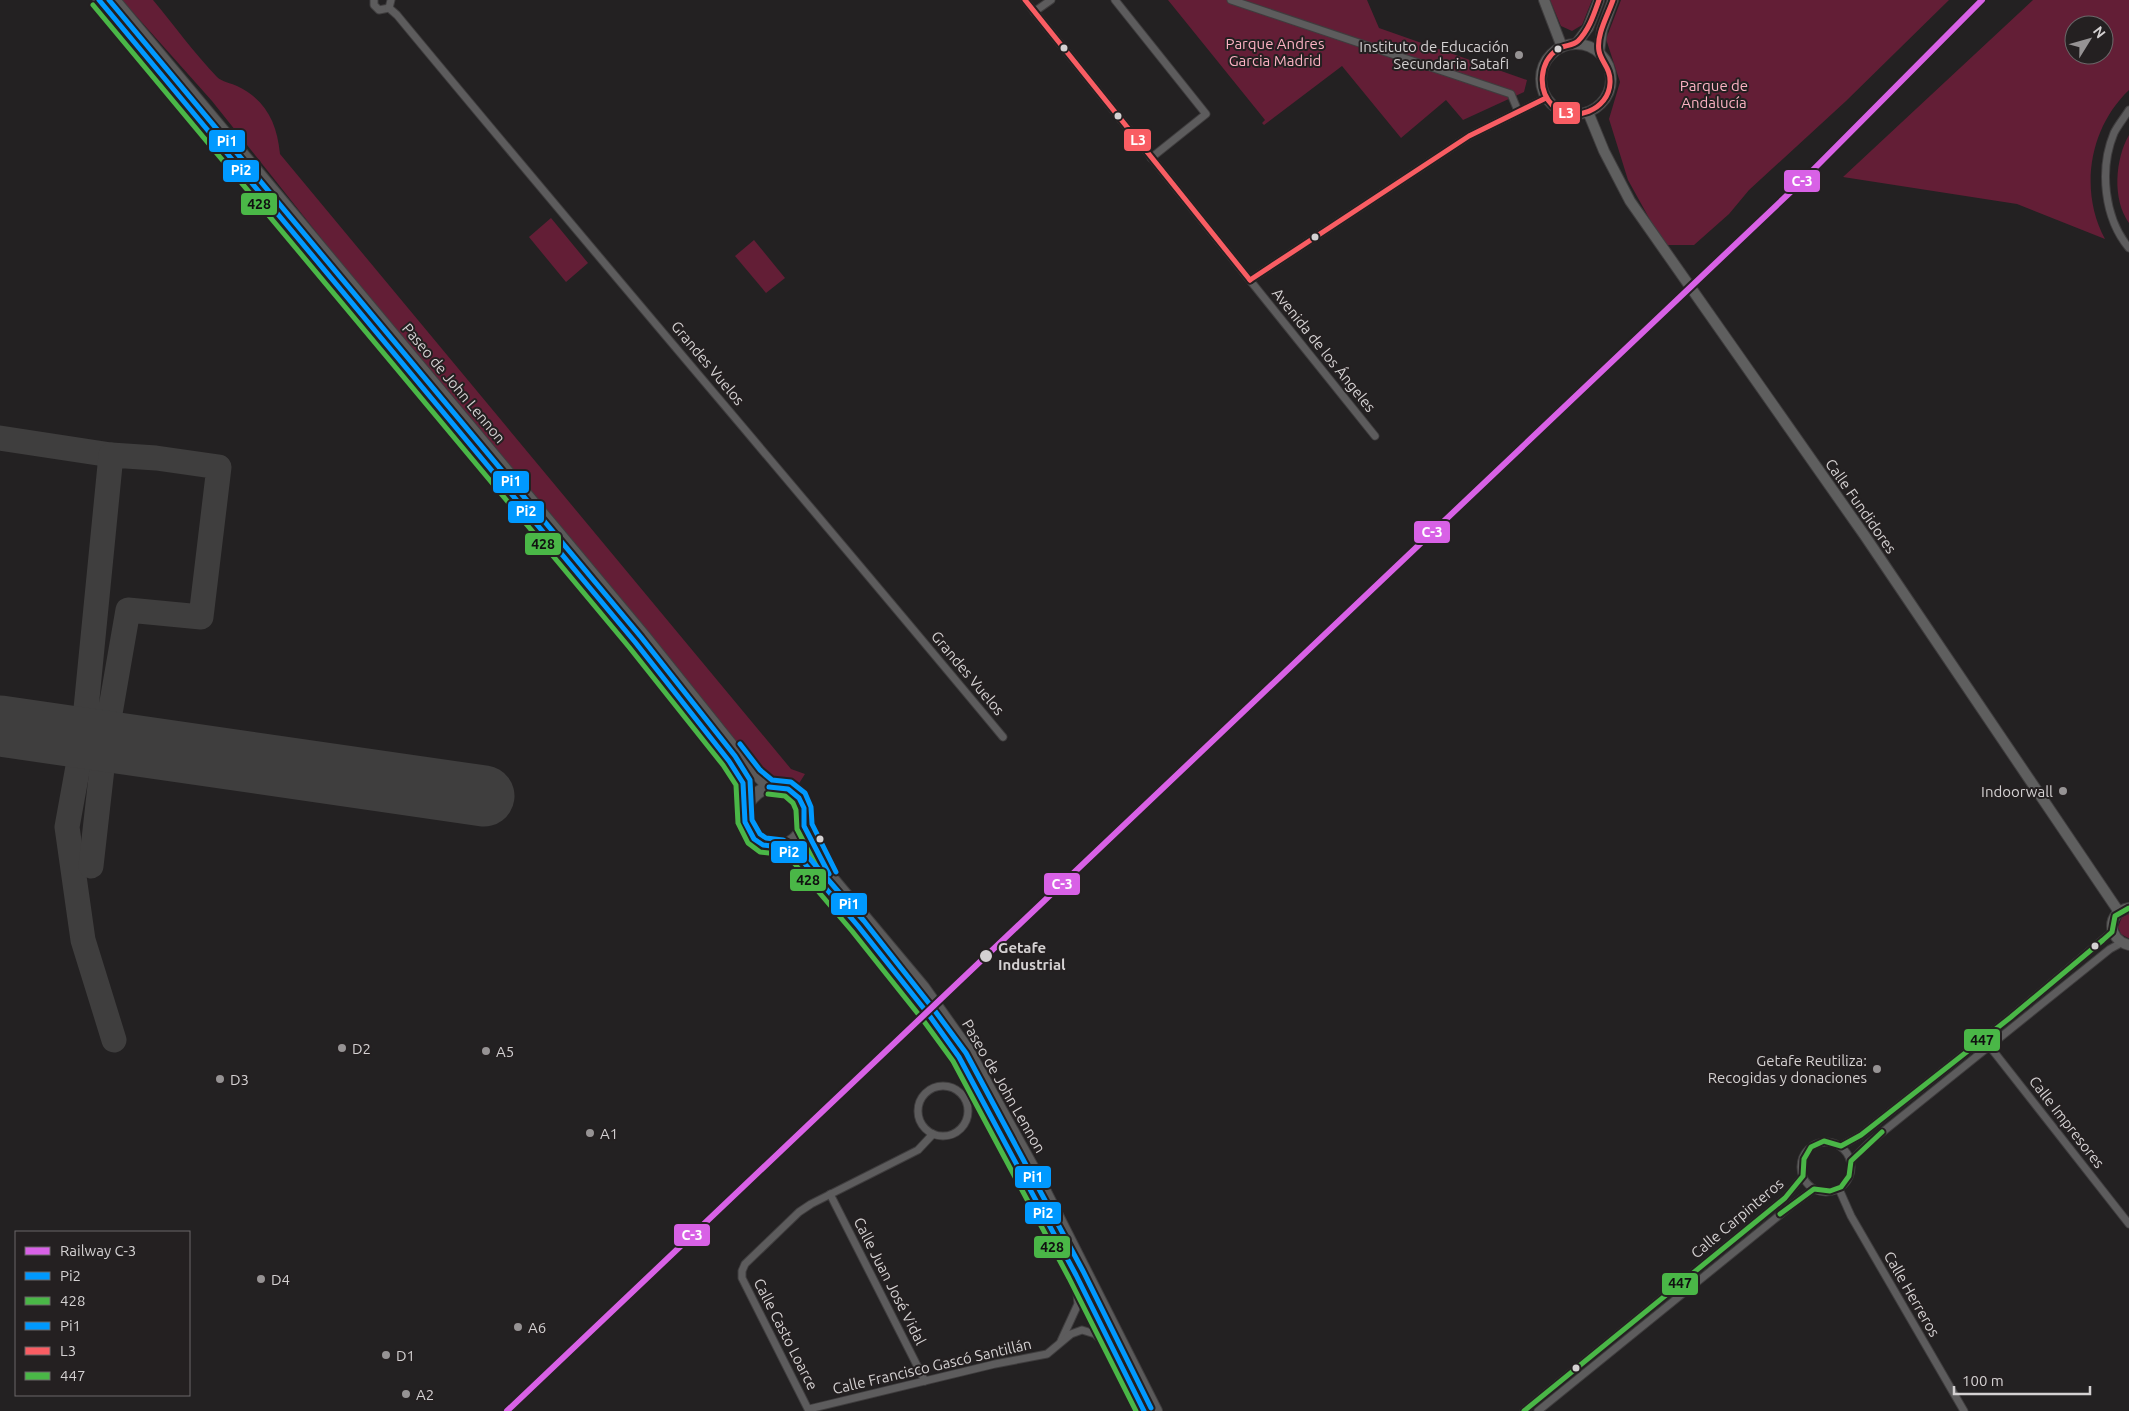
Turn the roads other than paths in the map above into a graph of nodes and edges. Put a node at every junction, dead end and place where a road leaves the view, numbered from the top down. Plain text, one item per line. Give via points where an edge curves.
1 (99, 0) edge
2 (114, 0) edge
3 (374, 0) edge
4 (391, 0) edge
5 (1025, 0) edge
6 (1051, 0) edge
7 (1116, 0) edge
8 (1231, 0) edge
9 (1544, 0) edge
10 (1598, 0) edge
11 (1613, 0) edge
12 (389, 8) junction
13 (1034, 12) junction
14 (1576, 44) junction
15 (1562, 47) junction
16 (1599, 52) junction
17 (1546, 98) junction
18 (2129, 110) edge
19 (1518, 111) junction
20 (1588, 112) junction
21 (1151, 158) junction
22 (2129, 248) edge
23 (1250, 280) junction
24 (1375, 436) dead end
25 (1003, 737) dead end
26 (769, 787) junction
27 (745, 809) junction
28 (804, 826) junction
29 (780, 847) junction
30 (826, 879) junction
31 (2124, 910) edge
32 (2112, 932) junction
33 (2125, 944) edge
34 (1983, 1038) junction
35 (1990, 1046) junction
36 (934, 1134) junction
37 (1841, 1146) junction
38 (1851, 1161) junction
39 (1803, 1176) junction
40 (1031, 1177) junction
41 (1814, 1189) junction
42 (1839, 1189) junction
43 (830, 1194) junction
44 (2129, 1224) edge
45 (1076, 1275) junction
46 (1059, 1346) junction
47 (1113, 1352) junction
48 (925, 1381) junction
49 (809, 1410) edge
50 (1144, 1411) edge
51 (1156, 1411) edge
52 (1524, 1411) edge
53 (1538, 1411) edge
54 (1964, 1411) edge

1 - 27 highway, Paseo de John Lennon via 635,642 730,761 743,783
2 - 26 highway, Paseo de John Lennon via 632,621 744,761
3 - 12 street, Grandes Vuelos via 379,10
4 - 12 street
5 - 13 street, Avenida de los Ángeles
6 - 13 street
7 - 21 street via 1206,114
8 - 19 street via 1511,94
9 - 15 street
10 - 14 street via 1588,28
11 - 16 street via 1602,30
12 - 25 street, Grandes Vuelos
13 - 21 street, Avenida de los Ángeles
14 - 15 street
14 - 16 street via 1585,44
15 - 17 street via 1549,56 1544,66 1542,82
16 - 20 street via 1607,61 1612,83 1602,103
17 - 19 street
17 - 20 street via 1562,112
18 - 22 street via 2114,133 2106,166 2107,198 2118,234
19 - 23 street via 1469,136
20 - 31 street, Calle Fundidores via 1630,201
21 - 23 street, Avenida de los Ángeles
23 - 24 street, Avenida de los Ángeles
26 - 27 highway via 752,797
26 - 28 highway via 788,789 799,798 804,808
27 - 29 highway via 745,822 754,839
28 - 29 highway via 794,839
28 - 30 highway, Paseo de John Lennon
29 - 30 highway, Paseo de John Lennon via 799,856
30 - 40 highway, Paseo de John Lennon via 923,987 946,1019 966,1050
31 - 32 street via 2112,924
32 - 33 street
32 - 34 street
33 - 35 street via 2110,949
34 - 35 street, Calle Impresores
34 - 37 street via 1861,1135
35 - 38 street
35 - 44 street, Calle Impresores
36 - 36 street via 950,1135 963,1126 968,1109 966,1101 954,1089 931,1089 920,1101 918,1117
36 - 43 street via 918,1150
37 - 38 street
37 - 39 street via 1828,1142 1808,1149 1801,1165
38 - 42 street via 1851,1173
39 - 41 street
39 - 52 street, Calle Carpinteros via 1785,1198
40 - 45 highway, Paseo de John Lennon
40 - 51 highway, Paseo de John Lennon
41 - 42 street via 1830,1192
41 - 53 street, Calle Carpinteros
42 - 54 street, Calle Herreros via 1851,1216
43 - 48 street, Calle Juan José Vidal
43 - 49 street, Calle Casto Loarce via 799,1212 745,1264 742,1271 742,1278
45 - 46 street via 1078,1304
45 - 47 highway, Paseo de John Lennon
46 - 47 street, Calle Francisco Gascó Santillán via 1071,1334 1082,1330 1095,1334
46 - 48 street, Calle Francisco Gascó Santillán via 1046,1354
47 - 50 highway, Paseo de John Lennon
48 - 49 street, Calle Francisco Gascó Santillán

